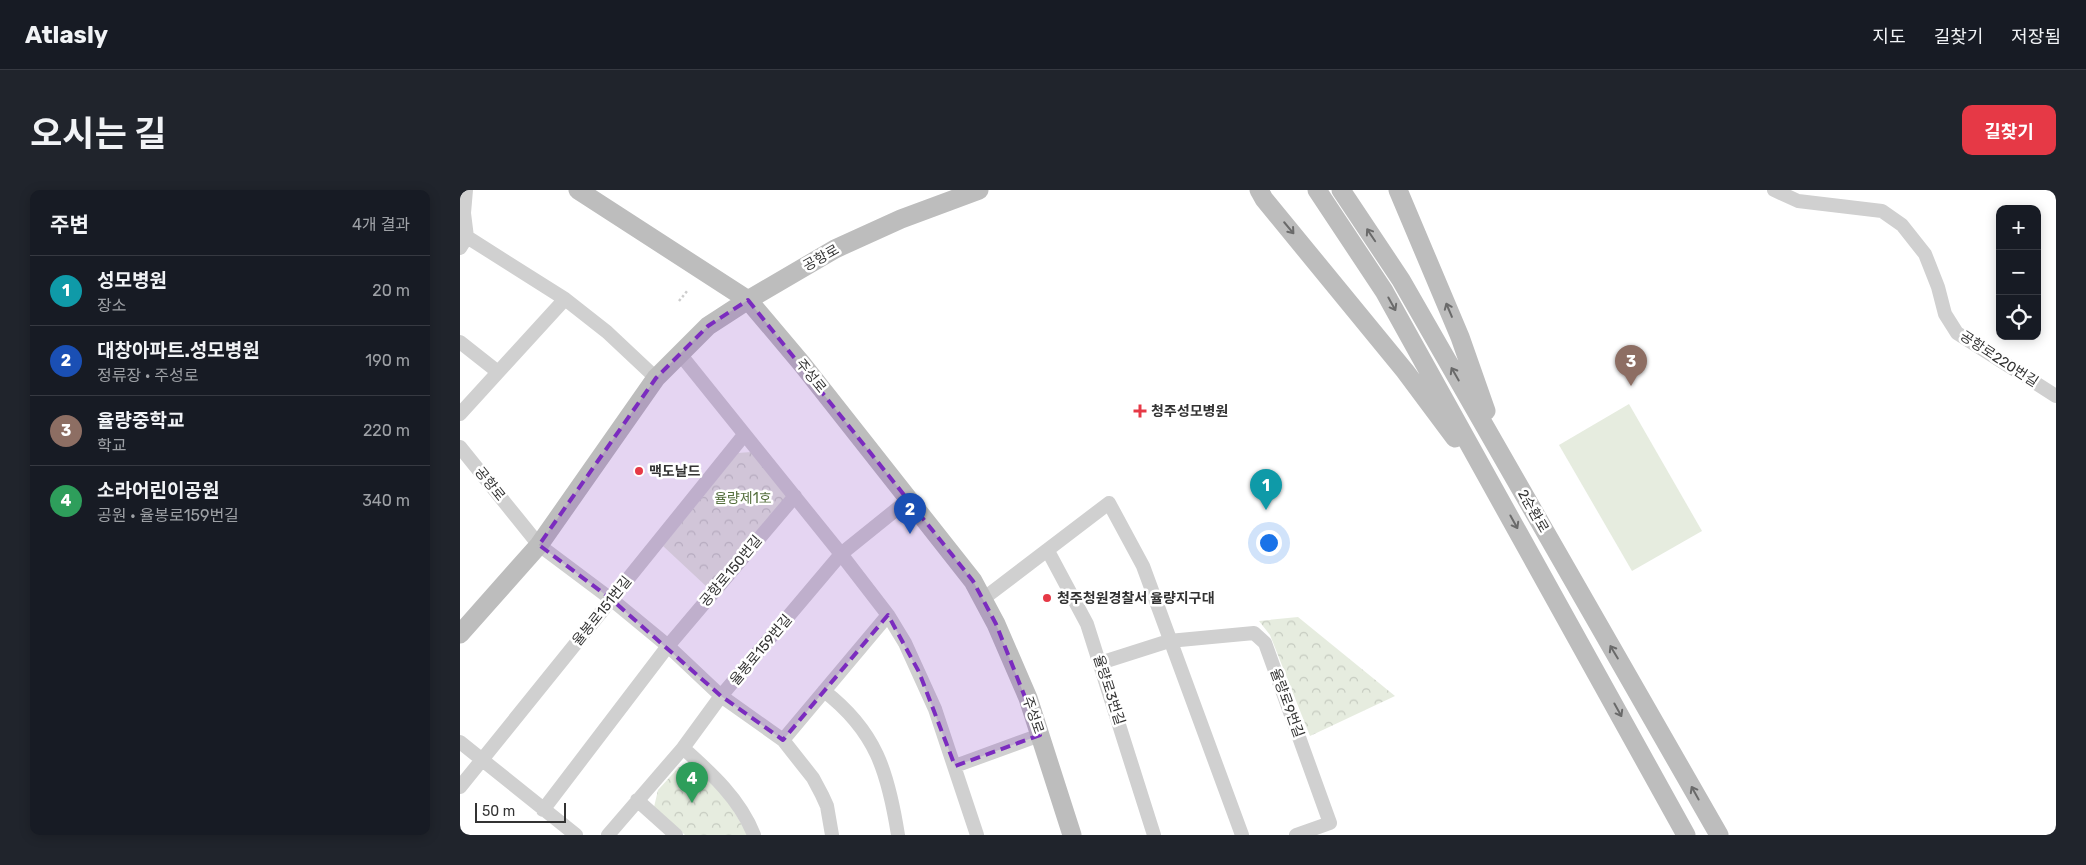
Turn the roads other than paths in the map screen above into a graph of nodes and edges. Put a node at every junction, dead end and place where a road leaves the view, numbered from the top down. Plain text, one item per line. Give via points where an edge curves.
1 (466, 190) edge
2 (979, 190) edge
3 (1317, 190) edge
4 (1341, 190) edge
5 (1398, 190) edge
6 (1774, 190) edge
7 (588, 193) edge
8 (1259, 193) edge
9 (464, 243) edge
10 (565, 299) junction
11 (748, 300) junction
12 (460, 342) edge
13 (680, 354) junction
14 (498, 372) junction
15 (656, 378) junction
16 (2056, 396) edge
17 (460, 414) edge
18 (744, 435) junction
19 (460, 447) edge
20 (1501, 455) junction
21 (1498, 495) junction
22 (794, 496) junction
23 (908, 500) junction
24 (539, 545) junction
25 (1048, 551) junction
26 (841, 554) junction
27 (611, 599) junction
28 (983, 599) junction
29 (888, 615) junction
30 (460, 634) edge
31 (1169, 641) junction
32 (668, 646) junction
33 (1100, 663) junction
34 (824, 691) junction
35 (722, 696) junction
36 (1040, 734) junction
37 (783, 740) junction
38 (460, 742) edge
39 (683, 748) junction
40 (482, 760) junction
41 (955, 766) junction
42 (460, 787) edge
43 (637, 800) junction
44 (543, 810) junction
45 (576, 835) edge
46 (608, 835) edge
47 (676, 835) edge
48 (754, 835) edge
49 (832, 835) edge
50 (898, 835) edge
51 (977, 835) edge
52 (1072, 835) edge
53 (1154, 835) edge
54 (1242, 835) edge
55 (1296, 835) edge
56 (1686, 835) edge
57 (1719, 835) edge

1 - 9 street
2 - 11 street, 공항로 via 901,219 835,249
3 -> 21 street, 2순환로 via 1384,291
20 -> 4 street, 2순환로 via 1401,280
20 -> 5 street via 1460,337
6 - 16 street, 공항로220번길 via 1798,201 1882,211 1902,225 1925,254 1945,314 1957,333
7 - 11 street, 주성로
8 -> 21 street via 1405,371
9 - 10 street
10 - 14 street
10 - 15 street via 607,332
11 - 13 street, 공항로 via 708,326
11 - 23 street, 주성로
12 - 14 street
13 - 15 street, 공항로
13 - 18 street
14 - 17 street
15 - 24 street, 공항로
18 - 22 street
18 - 27 street, 율봉로151번길
19 - 24 street, 공항로
57 -> 20 street, 2순환로
21 -> 56 street, 2순환로
22 - 26 street
22 - 32 street, 공항로150번길
23 - 26 street, 율봉로159번길
23 - 28 street, 주성로 via 973,581
24 - 27 street
24 - 30 street, 공항로
25 - 28 street
25 - 31 street via 1109,503 1142,566
25 - 33 street, 율량로3번길 via 1087,624
26 - 29 street
26 - 35 street, 율봉로159번길
27 - 32 street
27 - 40 street, 율봉로151번길
28 - 36 street, 주성로 via 1028,698
29 - 34 street
29 - 41 street via 919,672
31 - 33 street
31 - 54 street
31 - 55 street, 율량로9번길 via 1254,633 1265,643 1330,823
32 - 35 street
32 - 44 street, 공항로150번길
33 - 53 street, 율량로3번길
34 - 37 street
34 - 50 street via 843,706 866,734 891,793
35 - 37 street
35 - 39 street, 율봉로159번길
36 - 41 street
36 - 52 street, 주성로
37 - 49 street via 822,795
38 - 40 street
39 - 43 street, 율봉로159번길
39 - 48 street via 729,791
40 - 42 street, 율봉로151번길
40 - 44 street
41 - 51 street
43 - 46 street, 율봉로159번길
43 - 47 street
44 - 45 street

